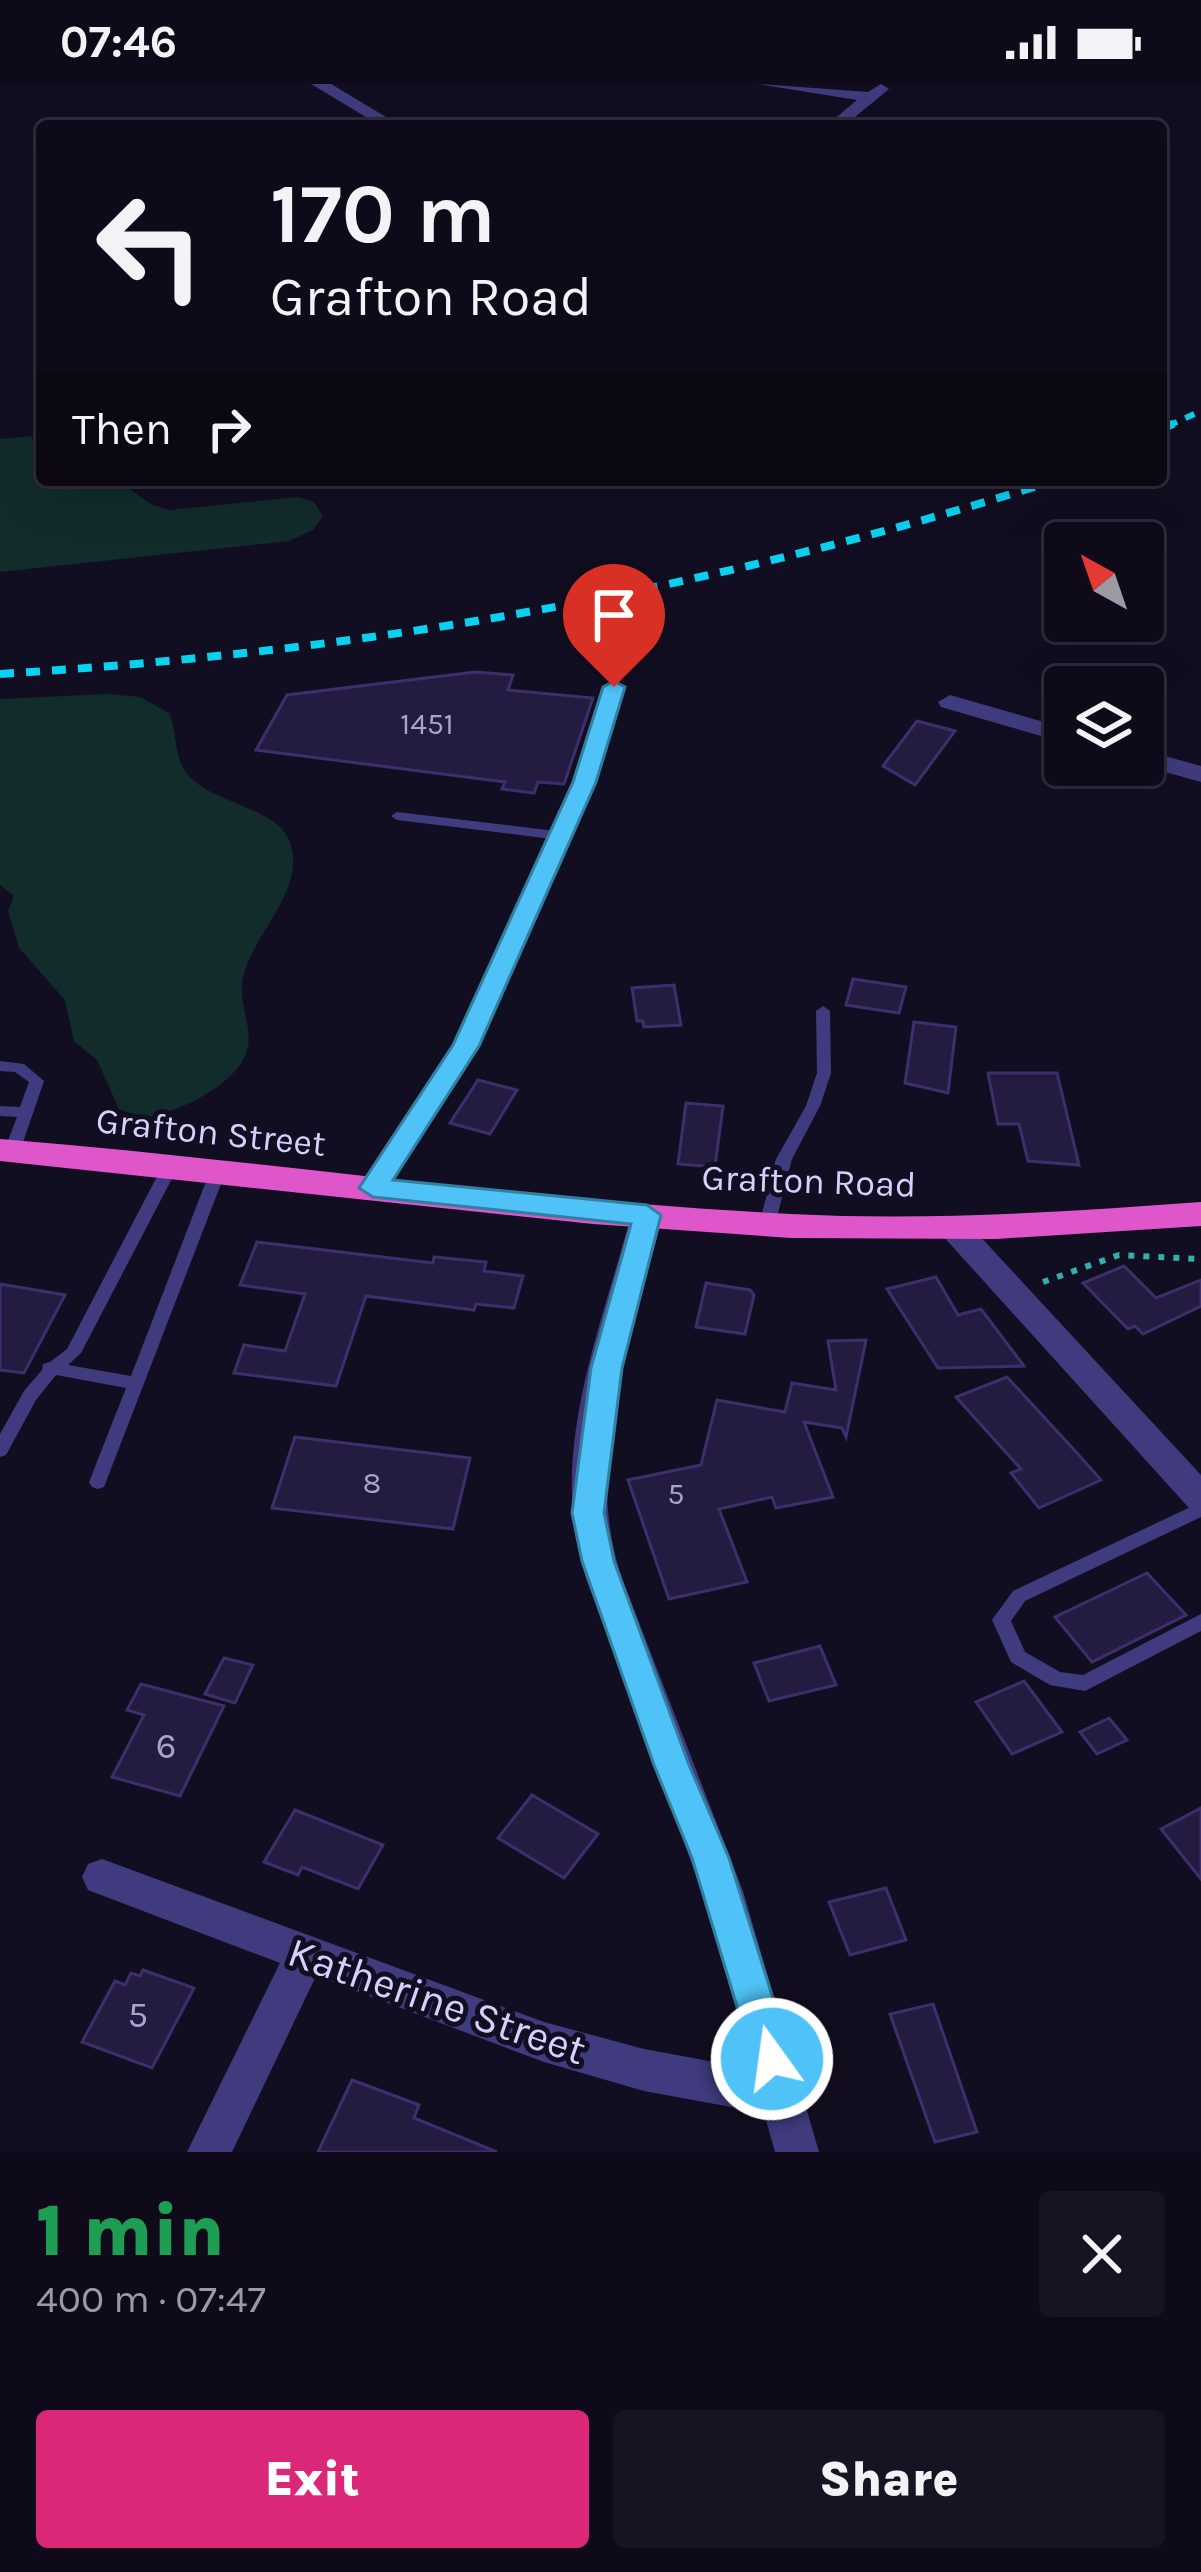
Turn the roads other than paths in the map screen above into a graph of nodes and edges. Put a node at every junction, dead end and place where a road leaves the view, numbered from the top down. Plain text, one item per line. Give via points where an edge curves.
1 (319, 84) edge
2 (765, 84) edge
3 (879, 90) edge
4 (382, 120) edge
5 (842, 120) edge
6 (614, 687) dead end
7 (950, 702) dead end
8 (1044, 730) edge
9 (1164, 764) edge
10 (1201, 774) edge
11 (397, 817) dead end
12 (560, 836) junction
13 (823, 1011) dead end
14 (0, 1066) edge
15 (0, 1111) edge
16 (27, 1113) junction
17 (6, 1150) edge
18 (170, 1167) junction
19 (218, 1171) junction
20 (373, 1188) junction
21 (414, 1192) joint
22 (1201, 1214) edge
23 (647, 1215) junction
24 (767, 1225) junction
25 (953, 1227) junction
26 (49, 1368) junction
27 (136, 1383) junction
28 (0, 1450) edge
29 (98, 1482) dead end
30 (1201, 1498) edge
31 (1201, 1509) edge
32 (1201, 1622) edge
33 (102, 1876) dead end
34 (305, 1956) junction
35 (781, 2095) junction
36 (209, 2152) edge
37 (797, 2152) edge

1 - 4 street
2 - 3 street
3 - 5 street
6 - 12 lane
7 - 8 street
9 - 10 street
11 - 12 lane
12 - 20 lane via 466,1046
13 - 24 lane via 824,1072 784,1159
14 - 16 lane via 19,1067 37,1082
15 - 16 lane
16 - 17 lane
17 - 18 highway, Grafton Street
18 - 19 highway, Grafton Street
18 - 26 lane via 73,1353
19 - 20 highway, Grafton Street
19 - 27 lane
20 - 21 highway, Grafton Street
21 - 23 highway, Grafton Road
22 - 25 highway, Grafton Road
23 - 24 highway, Grafton Road
23 - 35 street via 607,1368 588,1513 598,1561 747,1966
24 - 25 highway, Grafton Road
25 - 30 street
26 - 27 lane
26 - 28 lane
27 - 29 lane
31 - 32 lane via 1019,1596 1001,1620 1018,1657 1057,1679 1085,1682
33 - 34 street, Katherine Street
34 - 35 street, Katherine Street via 565,2048
34 - 36 street
35 - 37 street

